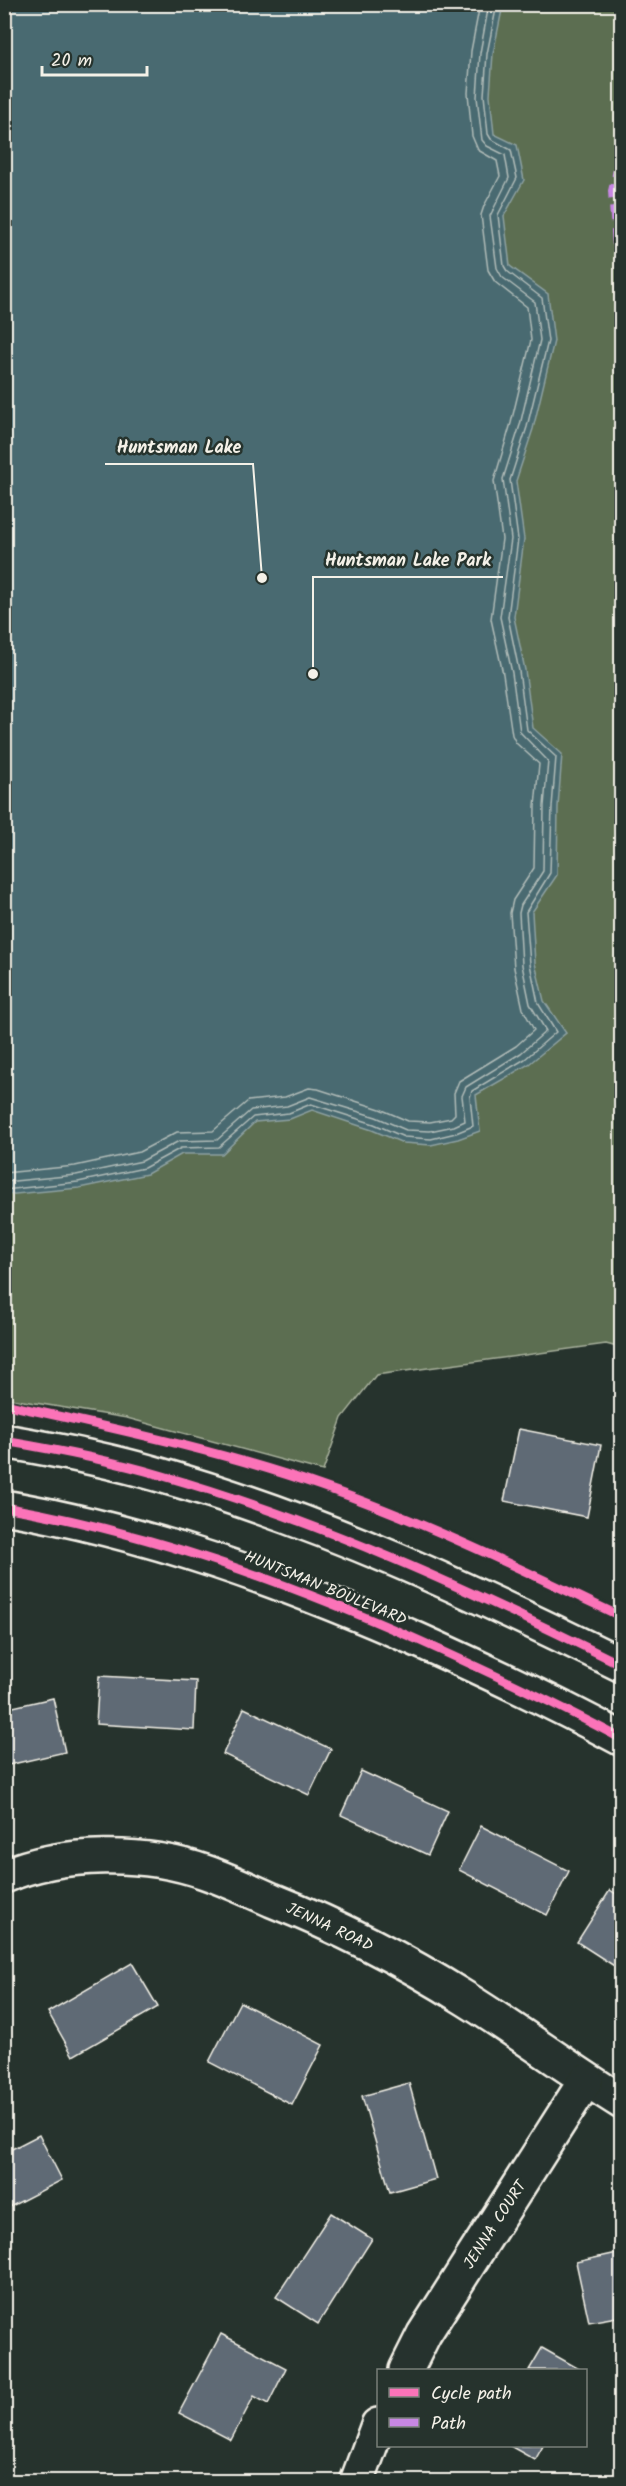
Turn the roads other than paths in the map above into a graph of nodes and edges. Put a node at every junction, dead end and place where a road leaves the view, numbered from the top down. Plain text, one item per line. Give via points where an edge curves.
1 (4, 1441) edge
2 (4, 1508) edge
3 (621, 1665) edge
4 (621, 1739) edge
5 (4, 1876) edge
6 (586, 2080) junction
7 (621, 2102) edge
8 (406, 2369) edge
9 (377, 2428) edge
10 (357, 2481) edge

1 - 3 street via 159,1474 268,1509 376,1550 503,1606
2 - 4 street, HUNTSMAN BOULEVARD via 141,1537 247,1571 476,1666
5 - 6 street, JENNA ROAD via 68,1860 118,1857 162,1861 204,1871 384,1951 466,1999
6 - 7 street, JENNA ROAD
6 - 8 street, JENNA COURT via 424,2334
9 - 10 street

